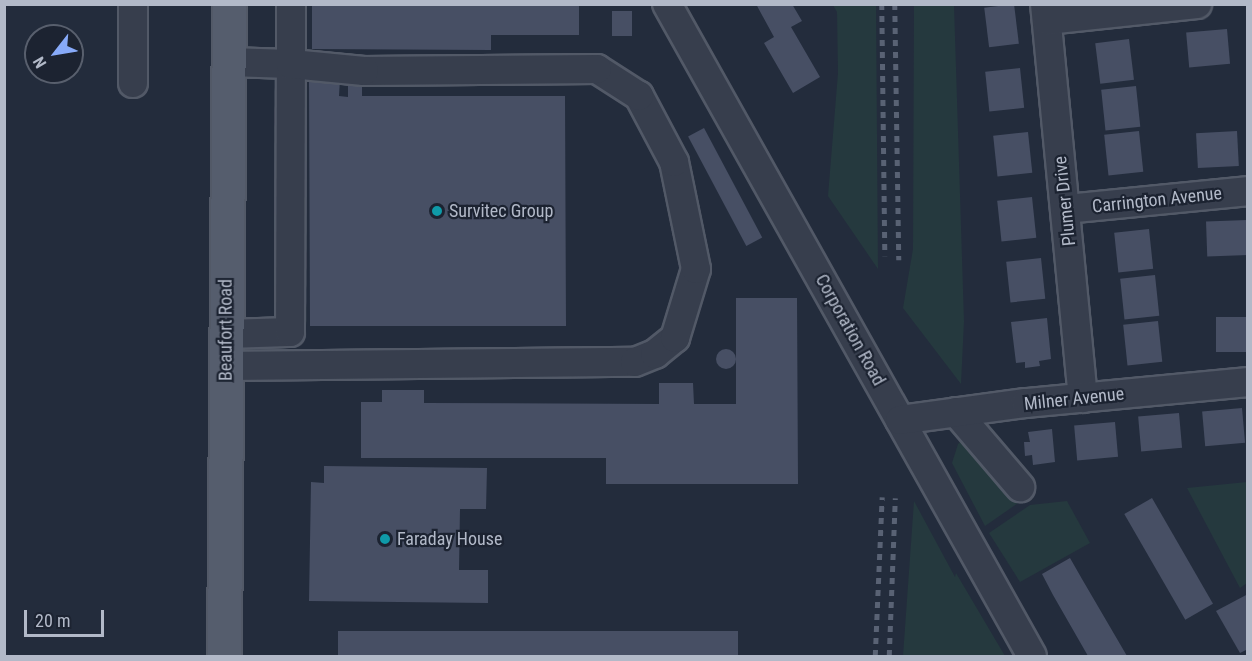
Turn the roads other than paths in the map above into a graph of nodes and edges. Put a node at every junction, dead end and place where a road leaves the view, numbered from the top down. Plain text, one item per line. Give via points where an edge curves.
1 (133, 4) edge
2 (229, 4) edge
3 (291, 4) edge
4 (668, 4) edge
5 (1197, 4) edge
6 (1046, 12) edge
7 (228, 62) junction
8 (291, 64) junction
9 (133, 83) dead end
10 (1248, 191) edge
11 (1066, 209) junction
12 (226, 350) junction
13 (1248, 382) edge
14 (1083, 398) junction
15 (956, 412) junction
16 (900, 420) junction
17 (1020, 487) dead end
18 (224, 657) edge
19 (1032, 657) edge

1 - 9 street
2 - 7 main road, Beaufort Road
3 - 8 street
4 - 16 street, Corporation Road
5 - 6 street
6 - 11 street, Plumer Drive
7 - 8 street
7 - 12 main road, Beaufort Road
8 - 12 street via 290,332
8 - 12 street via 364,71 597,69 639,96 675,162 696,269 675,338 656,354 635,362
10 - 11 street, Carrington Avenue
11 - 14 street, Plumer Drive
12 - 18 main road, Beaufort Road
13 - 14 street, Milner Avenue
14 - 15 street, Milner Avenue
15 - 16 street, Milner Avenue
15 - 17 street
16 - 19 street, Corporation Road

